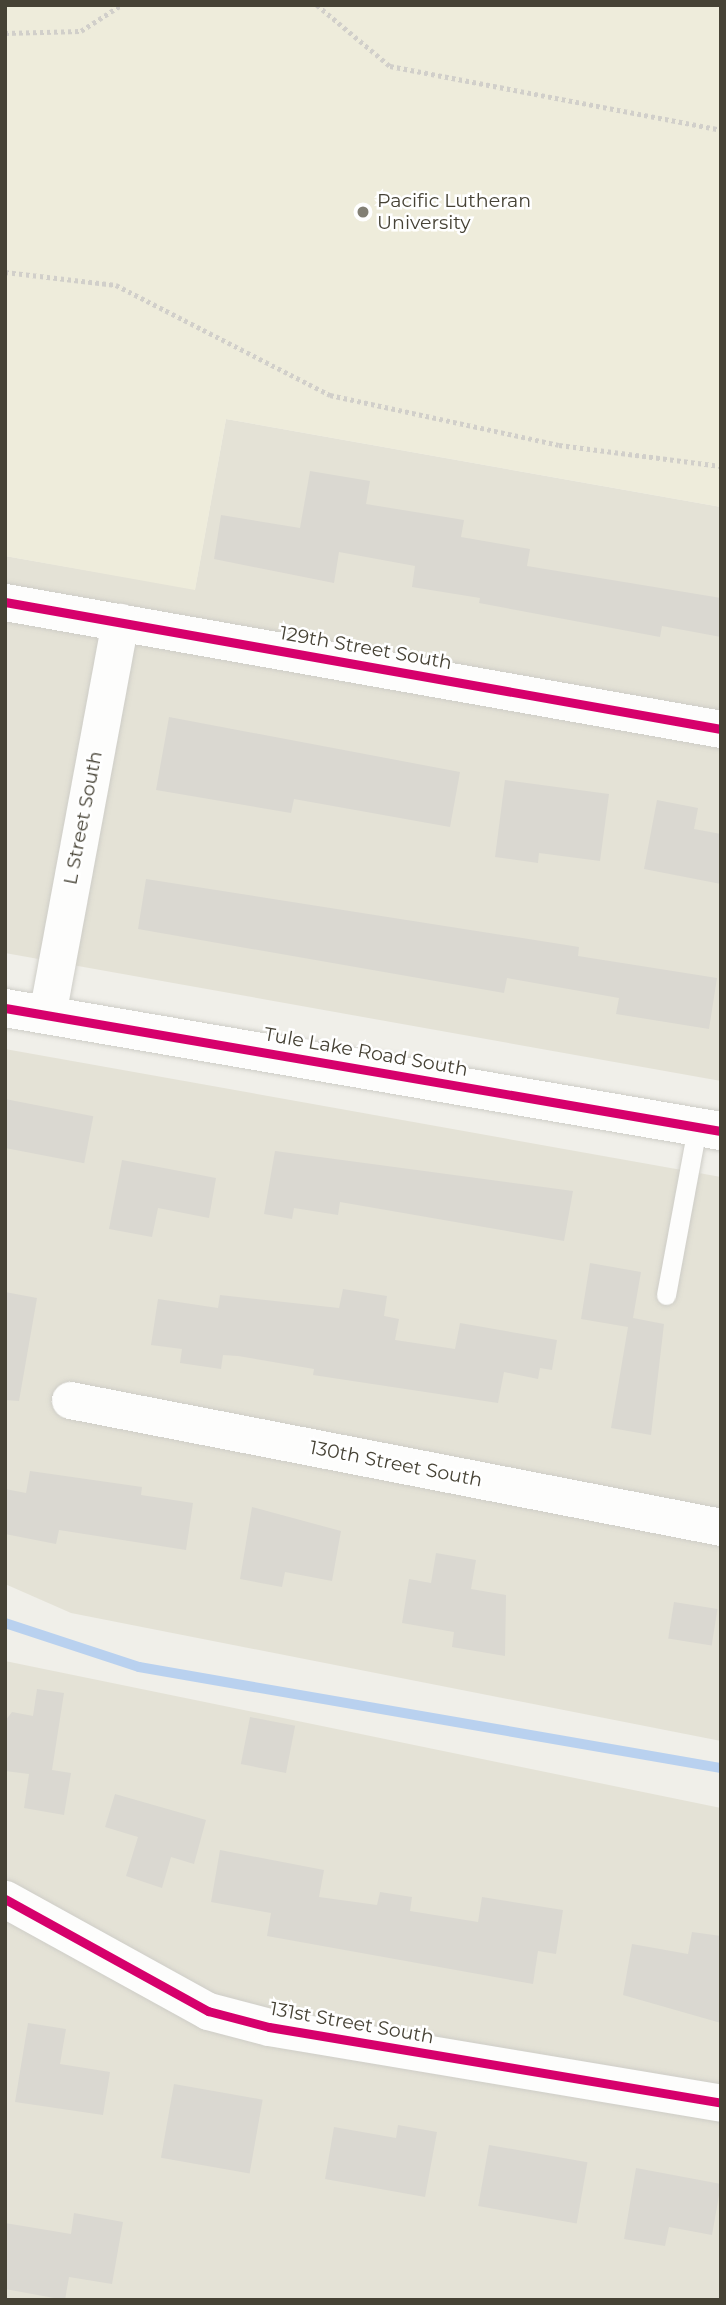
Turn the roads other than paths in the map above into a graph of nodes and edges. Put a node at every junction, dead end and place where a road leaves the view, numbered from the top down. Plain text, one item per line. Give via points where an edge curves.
1 (5, 602) edge
2 (120, 622) junction
3 (721, 729) edge
4 (5, 1008) edge
5 (47, 1015) junction
6 (709, 1129) edge
7 (666, 1295) dead end
8 (71, 1400) dead end
9 (721, 1527) edge
10 (5, 1899) edge
11 (721, 2103) edge

1 - 2 street, 129th Street South
2 - 3 street, 129th Street South
2 - 5 street, L Street South
4 - 5 street, Tule Lake Road South
5 - 6 street, Tule Lake Road South
6 - 7 lane
8 - 9 street, 130th Street South
10 - 11 street, 131st Street South via 208,2011 269,2027

